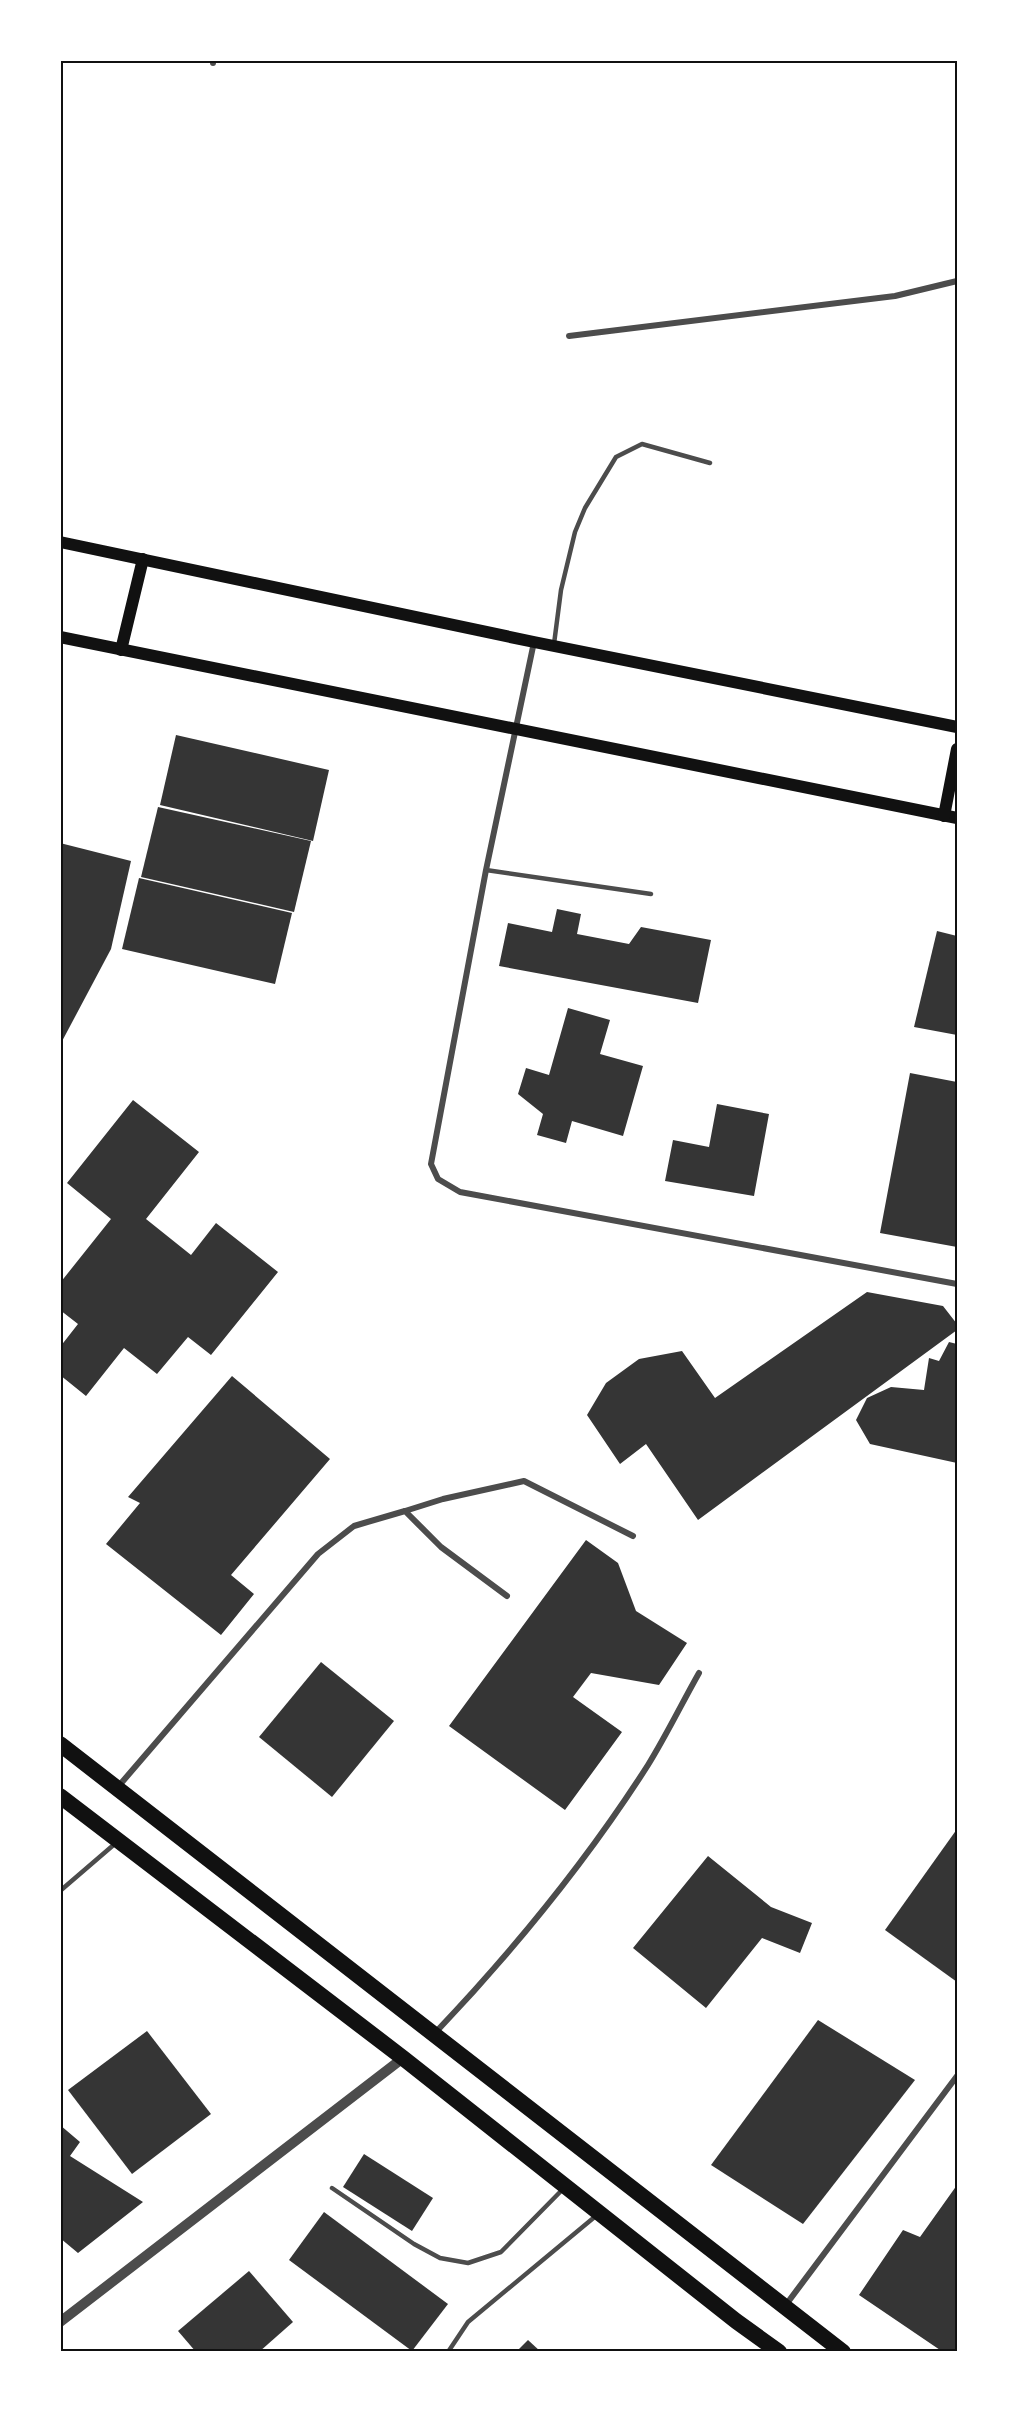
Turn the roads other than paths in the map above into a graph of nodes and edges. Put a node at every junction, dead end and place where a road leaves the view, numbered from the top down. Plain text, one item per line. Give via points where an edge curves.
1 (957, 281) edge
2 (569, 336) dead end
3 (710, 463) dead end
4 (60, 542) edge
5 (143, 559) junction
6 (60, 637) edge
7 (534, 642) junction
8 (554, 644) junction
9 (121, 650) junction
10 (957, 727) edge
11 (515, 728) junction
12 (957, 749) edge
13 (951, 817) edge
14 (486, 870) junction
15 (651, 894) dead end
16 (957, 1284) edge
17 (405, 1511) junction
18 (633, 1536) dead end
19 (507, 1596) dead end
20 (699, 1673) dead end
21 (60, 1744) edge
22 (117, 1788) junction
23 (60, 1796) edge
24 (119, 1840) junction
25 (60, 1892) edge
26 (434, 2034) junction
27 (403, 2058) junction
28 (957, 2076) edge
29 (565, 2187) junction
30 (332, 2188) dead end
31 (599, 2213) junction
32 (785, 2307) junction
33 (60, 2322) edge
34 (448, 2352) edge
35 (779, 2352) edge
36 (843, 2352) edge

1 - 2 street via 896,296
3 - 8 lane via 642,444 616,457 575,532 561,590
4 - 5 main road
5 - 7 main road
5 - 9 main road
6 - 9 main road
7 - 8 main road
7 - 11 street
8 - 10 main road
9 - 11 main road
11 - 13 main road
11 - 14 street
12 - 13 main road
14 - 15 lane
14 - 16 street via 430,1164 438,1179 460,1192
17 - 18 street via 524,1481
17 - 19 street via 441,1547
17 - 22 street via 354,1526 318,1554
20 - 26 street via 648,1764 584,1859 486,1979
21 - 22 highway
22 - 26 highway
23 - 24 highway
24 - 25 lane
24 - 27 highway
26 - 32 highway
27 - 29 highway
27 - 33 street
28 - 32 street
29 - 30 lane via 501,2252 468,2263 440,2259
29 - 31 highway
31 - 34 lane via 468,2322
31 - 35 highway
32 - 36 highway

